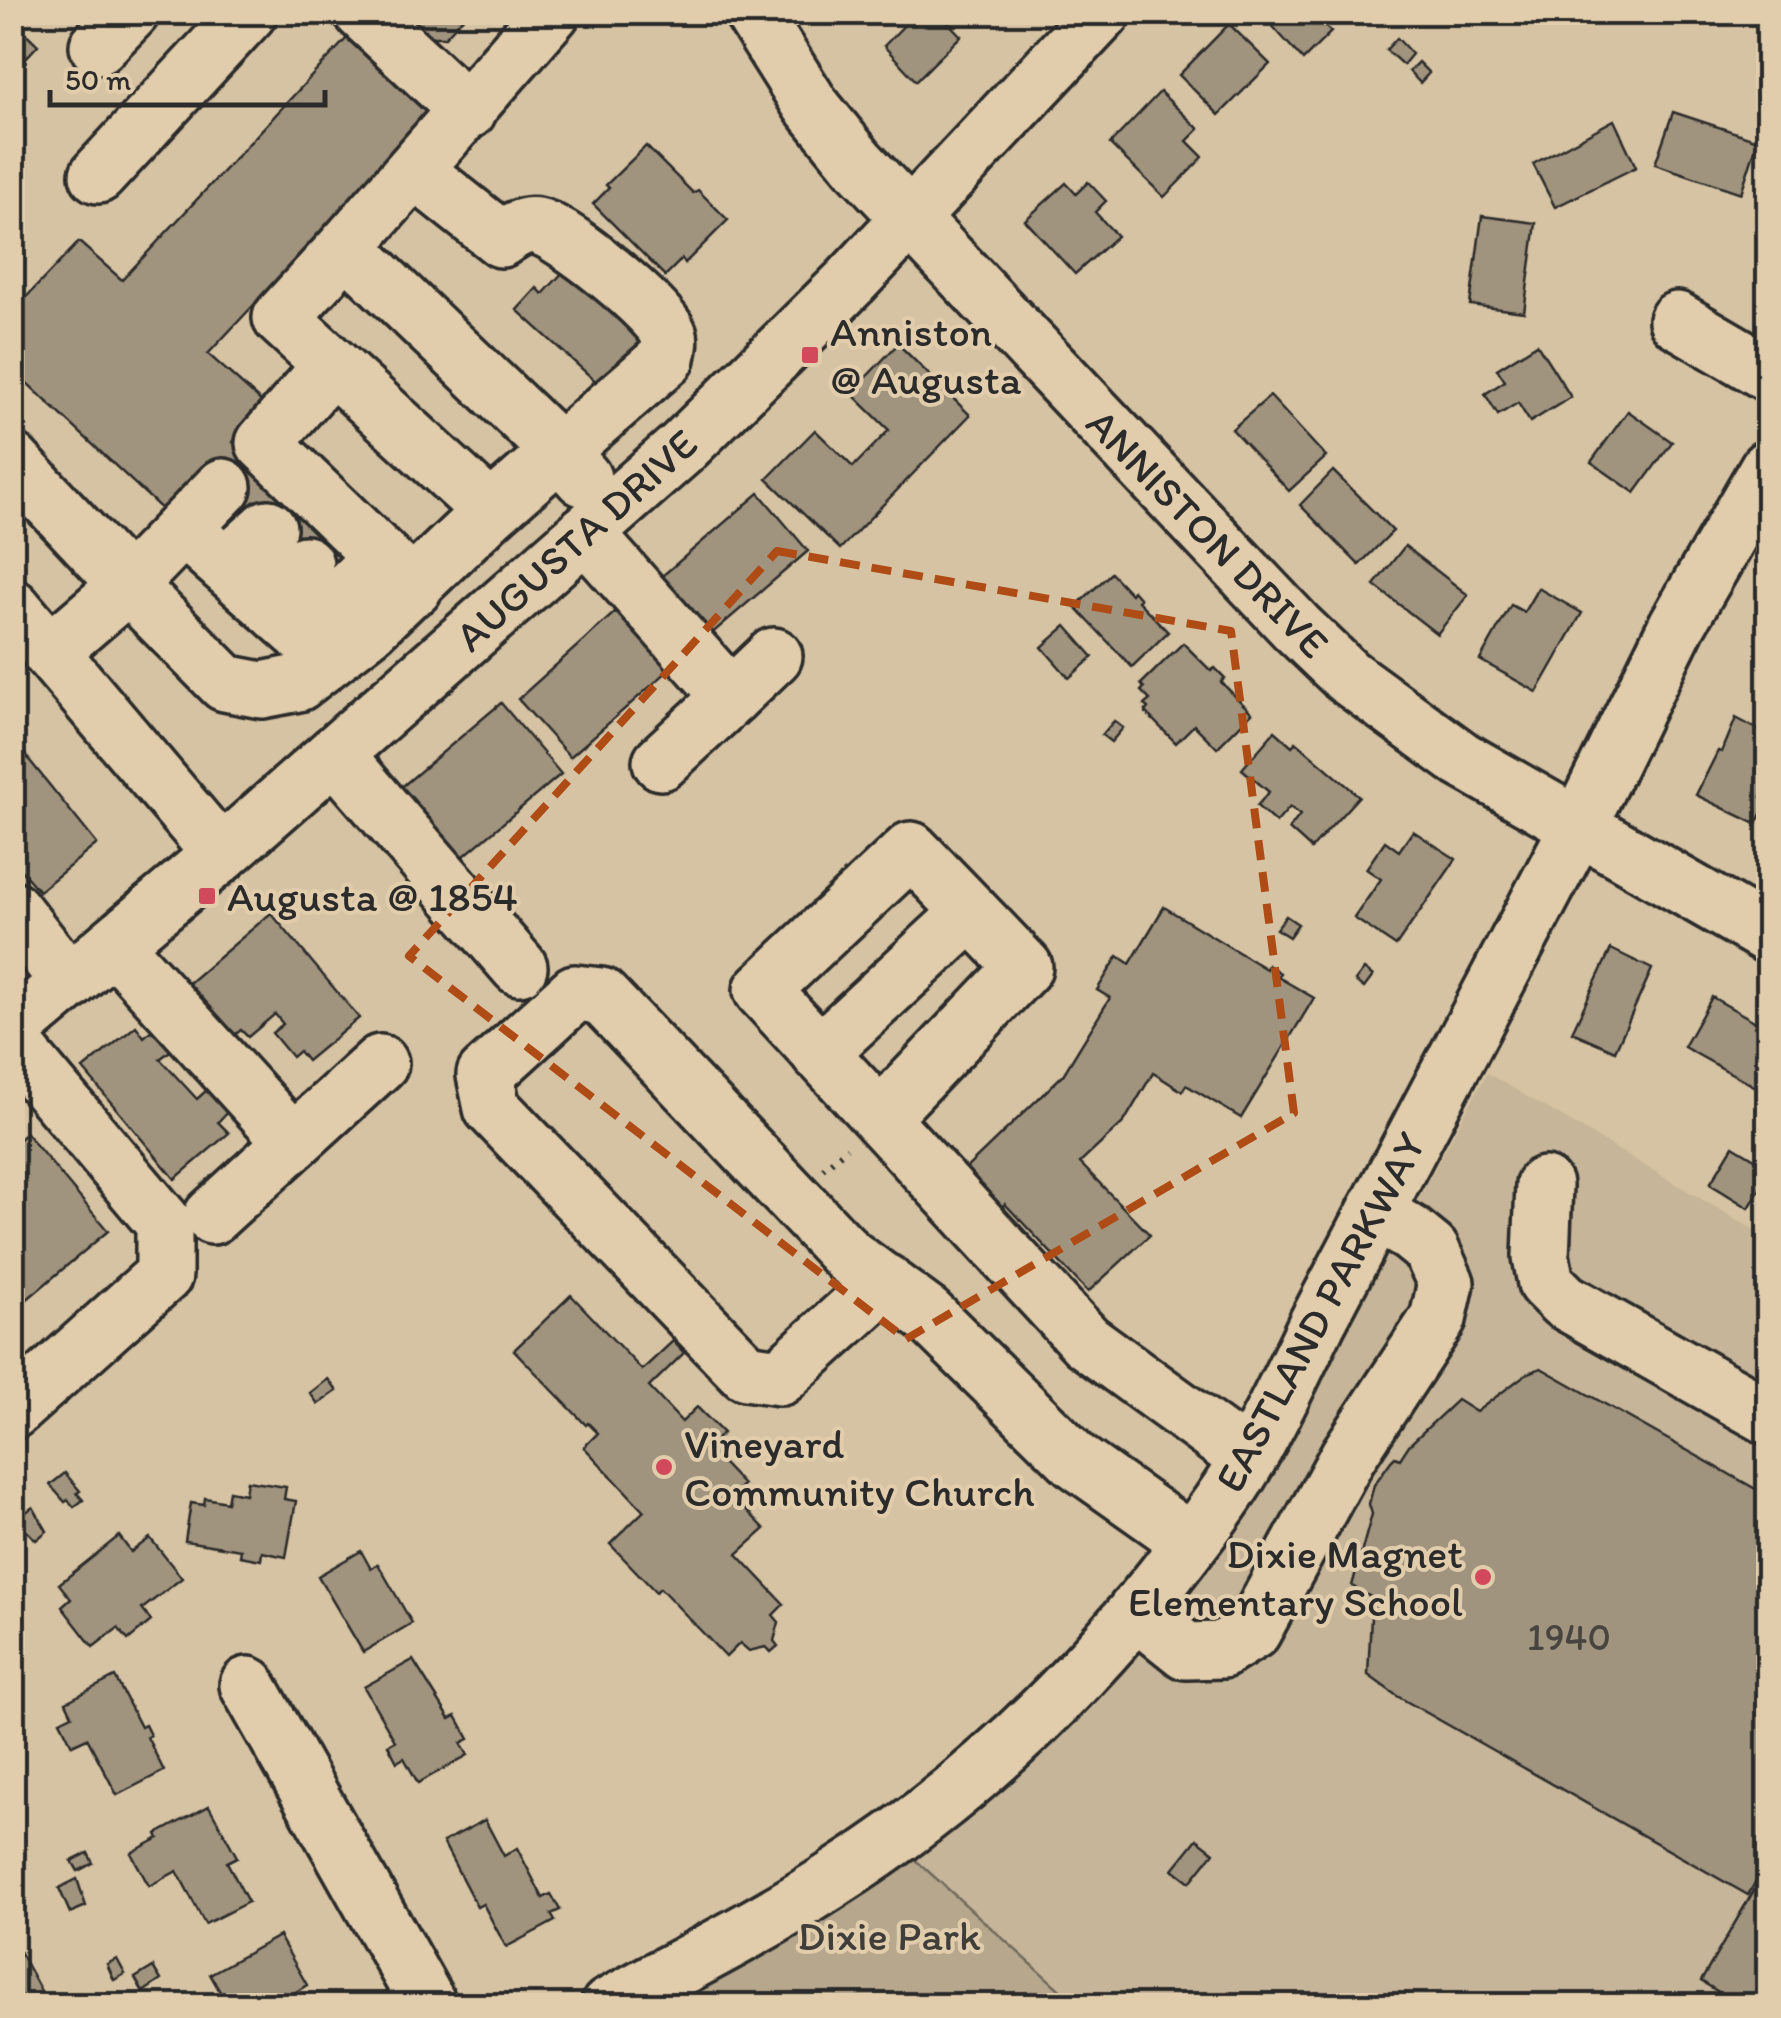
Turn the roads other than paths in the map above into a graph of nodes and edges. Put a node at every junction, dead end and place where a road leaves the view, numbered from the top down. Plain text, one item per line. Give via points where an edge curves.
1 (249, 12) edge
2 (362, 12) edge
3 (552, 12) edge
4 (752, 12) edge
5 (1103, 12) edge
6 (468, 110) junction
7 (414, 170) junction
8 (98, 175) dead end
9 (908, 220) junction
10 (346, 246) junction
11 (1677, 320) dead end
12 (332, 365) junction
13 (1768, 372) edge
14 (560, 452) junction
15 (12, 461) edge
16 (245, 462) junction
17 (1768, 468) edge
18 (491, 511) junction
19 (598, 522) junction
20 (183, 528) junction
21 (332, 535) junction
22 (226, 566) junction
23 (128, 585) junction
24 (12, 607) edge
25 (300, 632) junction
26 (50, 652) junction
27 (774, 656) dead end
28 (731, 697) junction
29 (335, 754) junction
30 (661, 762) dead end
31 (1579, 825) junction
32 (221, 854) junction
33 (12, 909) edge
34 (971, 912) junction
35 (1768, 935) edge
36 (114, 944) junction
37 (519, 967) dead end
38 (70, 982) junction
39 (12, 1030) edge
40 (12, 1044) edge
41 (820, 1053) junction
42 (380, 1063) dead end
43 (880, 1118) junction
44 (293, 1142) junction
45 (1544, 1185) dead end
46 (1375, 1212) junction
47 (212, 1216) dead end
48 (885, 1282) junction
49 (12, 1411) edge
50 (1768, 1416) edge
51 (1248, 1459) junction
52 (1191, 1542) junction
53 (1136, 1611) junction
54 (248, 1685) dead end
55 (429, 2006) edge
56 (609, 2006) edge

1 - 8 street
2 - 6 street
3 - 6 street
4 - 9 street, ANNISTON DRIVE via 810,104
5 - 9 street, AUGUSTA DRIVE
6 - 7 street
7 - 10 street
7 - 14 street via 501,238 538,226 579,247 660,318 670,335 667,358
9 - 19 street, AUGUSTA DRIVE
9 - 31 street, ANNISTON DRIVE via 1348,676 1462,759
10 - 12 street via 281,318
10 - 14 street
11 - 13 street
12 - 16 street
12 - 18 street
14 - 18 street
14 - 19 street
15 - 23 street
16 - 20 street
16 - 21 street
17 - 31 street, EASTLAND PARKWAY via 1676,625
18 - 21 street
19 - 28 street
19 - 29 street, AUGUSTA DRIVE
20 - 22 street
20 - 23 street
21 - 22 street
21 - 25 street
21 - 25 street
22 - 25 street
23 - 25 street via 225,683 262,690 298,682
23 - 26 street
24 - 26 street
26 - 32 street
27 - 28 street
28 - 30 street
29 - 32 street, AUGUSTA DRIVE
29 - 37 street
31 - 35 street, ANNISTON DRIVE
31 - 46 street, EASTLAND PARKWAY
32 - 36 street, AUGUSTA DRIVE
33 - 38 street
34 - 41 street
34 - 41 street via 911,850 762,990
34 - 43 street via 1024,967
36 - 38 street, AUGUSTA DRIVE
36 - 44 street
38 - 39 street, AUGUSTA DRIVE
40 - 49 street via 164,1223 164,1275
41 - 43 street
42 - 44 street
43 - 51 street via 1086,1341
44 - 47 street
45 - 50 street via 1546,1283 1564,1301
46 - 51 street, EASTLAND PARKWAY
46 - 53 street via 1431,1250 1446,1283 1438,1319 1348,1456 1253,1631 1222,1650 1186,1651
48 - 48 street via 849,1257 601,996 575,993 484,1075 492,1108 746,1372 780,1377
48 - 52 street via 928,1315 1075,1460
51 - 52 street, EASTLAND PARKWAY
52 - 53 street, EASTLAND PARKWAY
53 - 56 street, EASTLAND PARKWAY via 994,1758 907,1830 828,1884
54 - 55 street

